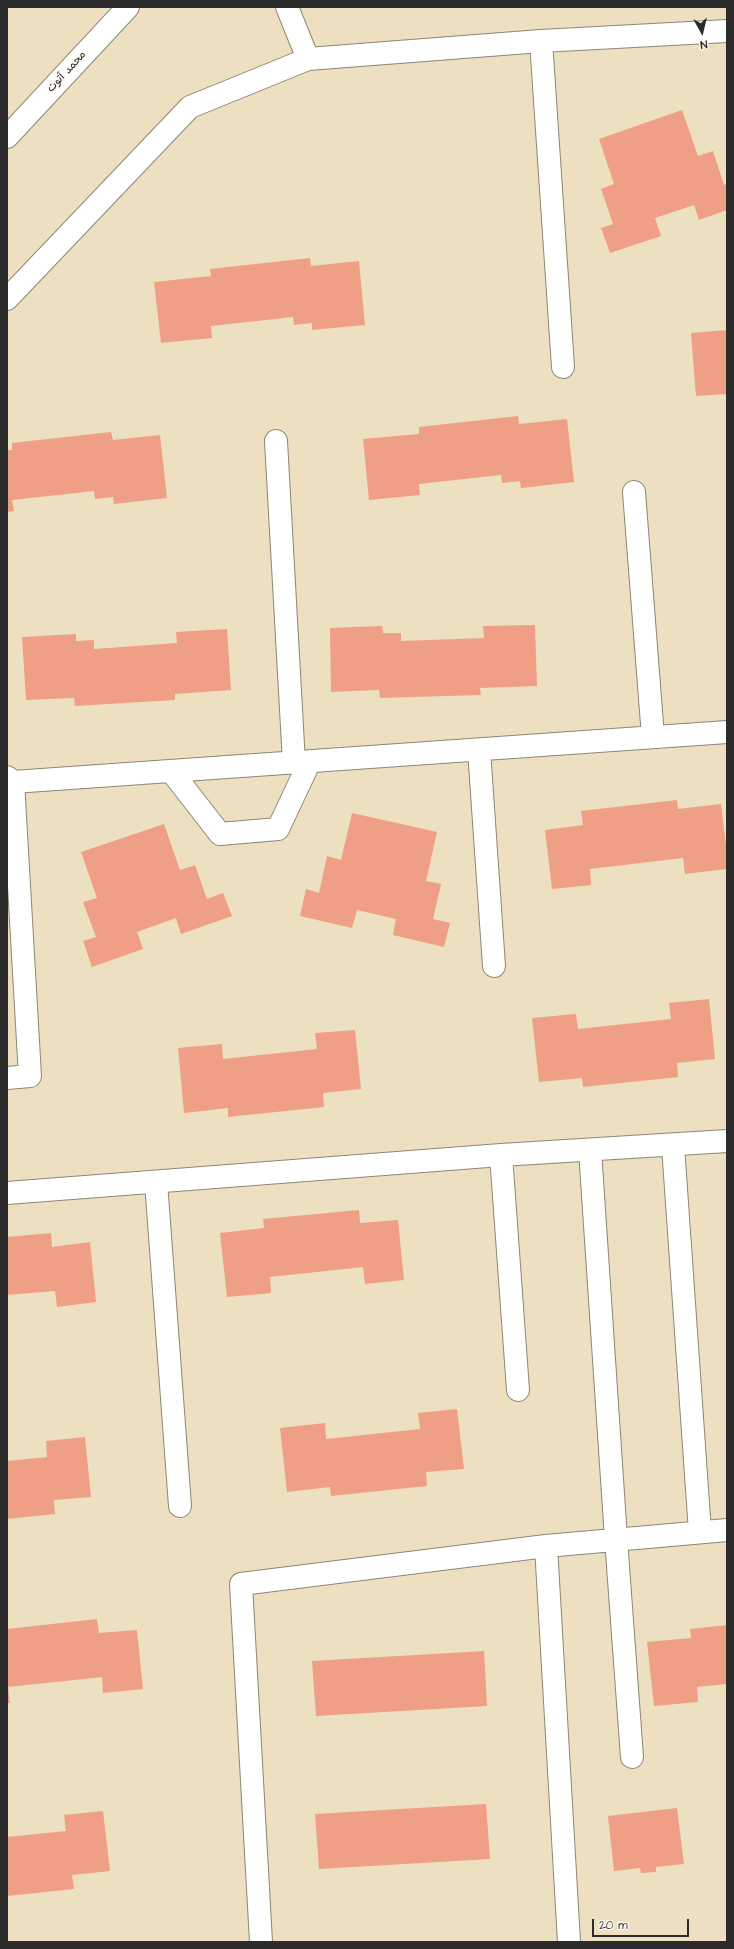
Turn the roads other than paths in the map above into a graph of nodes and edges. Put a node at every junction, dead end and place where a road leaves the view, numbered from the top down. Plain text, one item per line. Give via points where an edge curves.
1 (128, 7) edge
2 (287, 7) edge
3 (727, 30) edge
4 (541, 41) junction
5 (308, 59) junction
6 (7, 137) edge
7 (7, 299) edge
8 (563, 367) dead end
9 (276, 441) dead end
10 (634, 492) dead end
11 (727, 732) edge
12 (653, 737) junction
13 (479, 750) junction
14 (302, 762) junction
15 (171, 771) junction
16 (10, 780) edge
17 (494, 966) dead end
18 (7, 1078) edge
19 (727, 1141) edge
20 (673, 1146) junction
21 (590, 1150) junction
22 (501, 1155) junction
23 (156, 1182) junction
24 (7, 1193) edge
25 (518, 1390) dead end
26 (180, 1506) dead end
27 (727, 1530) edge
28 (700, 1532) junction
29 (616, 1540) junction
30 (546, 1546) junction
31 (632, 1757) dead end
32 (261, 1942) edge
33 (569, 1942) edge

1 - 6 street, محمد آتوت
2 - 5 street
3 - 4 street
4 - 5 street
4 - 8 street
5 - 7 street via 190,107
9 - 14 street
10 - 12 street
11 - 12 street
12 - 13 street
13 - 14 street
13 - 17 street
14 - 15 street
14 - 15 street via 278,829 220,834
15 - 16 street
16 - 18 street via 30,1076
19 - 20 street
20 - 21 street
20 - 28 street
21 - 22 street
21 - 29 street
22 - 23 street
22 - 25 street
23 - 24 street
23 - 26 street
27 - 28 street
28 - 29 street
29 - 30 street
29 - 31 street
30 - 32 street via 241,1584
30 - 33 street

